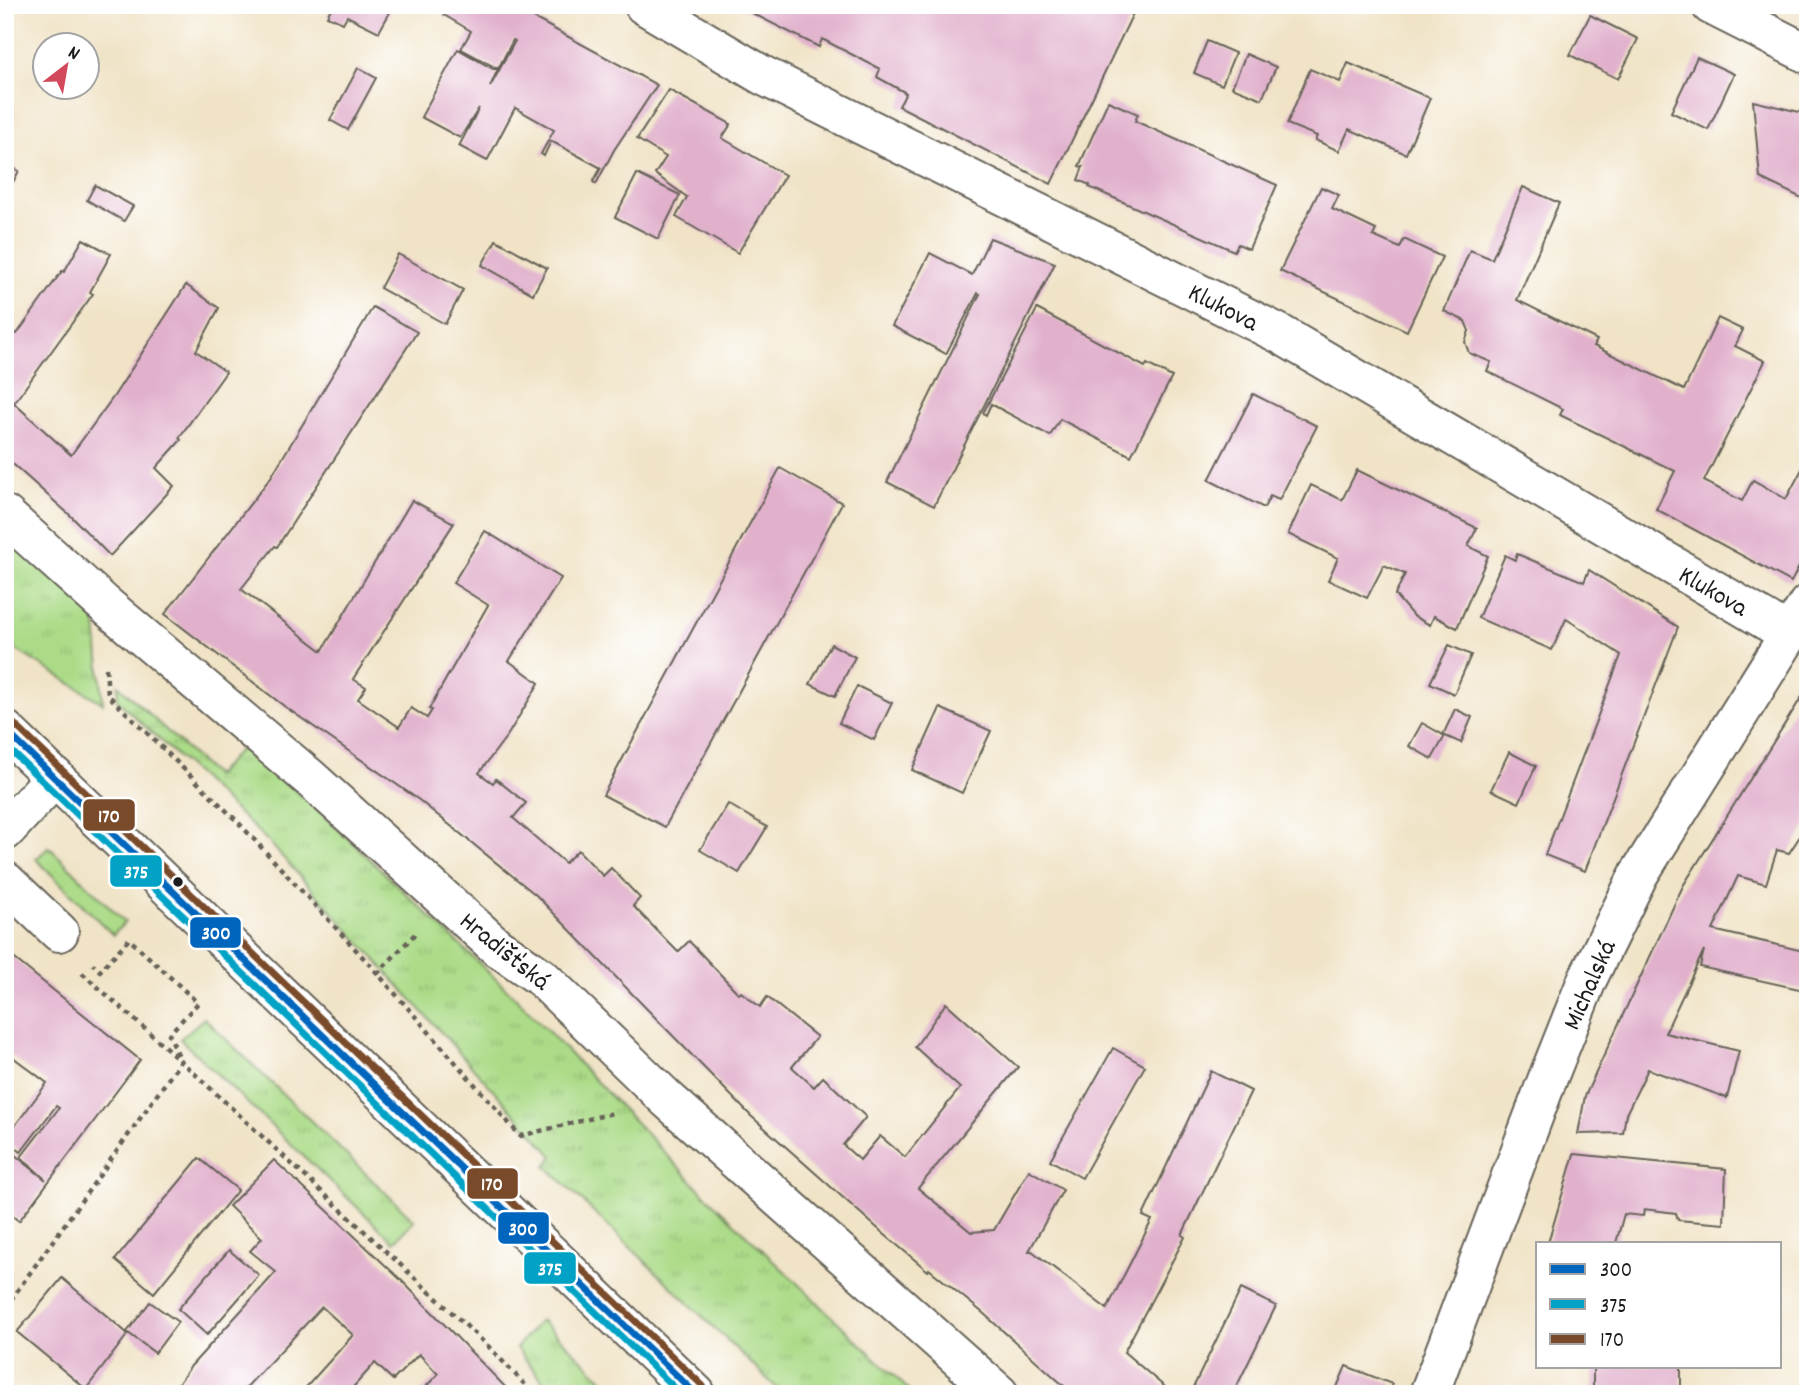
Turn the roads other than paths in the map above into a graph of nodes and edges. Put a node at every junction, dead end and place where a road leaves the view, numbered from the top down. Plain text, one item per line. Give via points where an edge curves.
1 (644, 5) edge
2 (1711, 5) edge
3 (1808, 54) edge
4 (5, 515) edge
5 (1798, 619) edge
6 (5, 730) edge
7 (55, 777) junction
8 (5, 831) edge
9 (5, 881) edge
10 (59, 932) road end
11 (696, 1394) edge
12 (999, 1394) edge
13 (1429, 1394) edge

1 - 5 street, Klukova via 762,75 1280,334
2 - 3 street
4 - 12 street, Hradišťská via 496,946 542,978 667,1099
5 - 13 street, Michalská via 1639,874 1587,980
6 - 7 street
7 - 8 street
7 - 11 street
9 - 10 street

